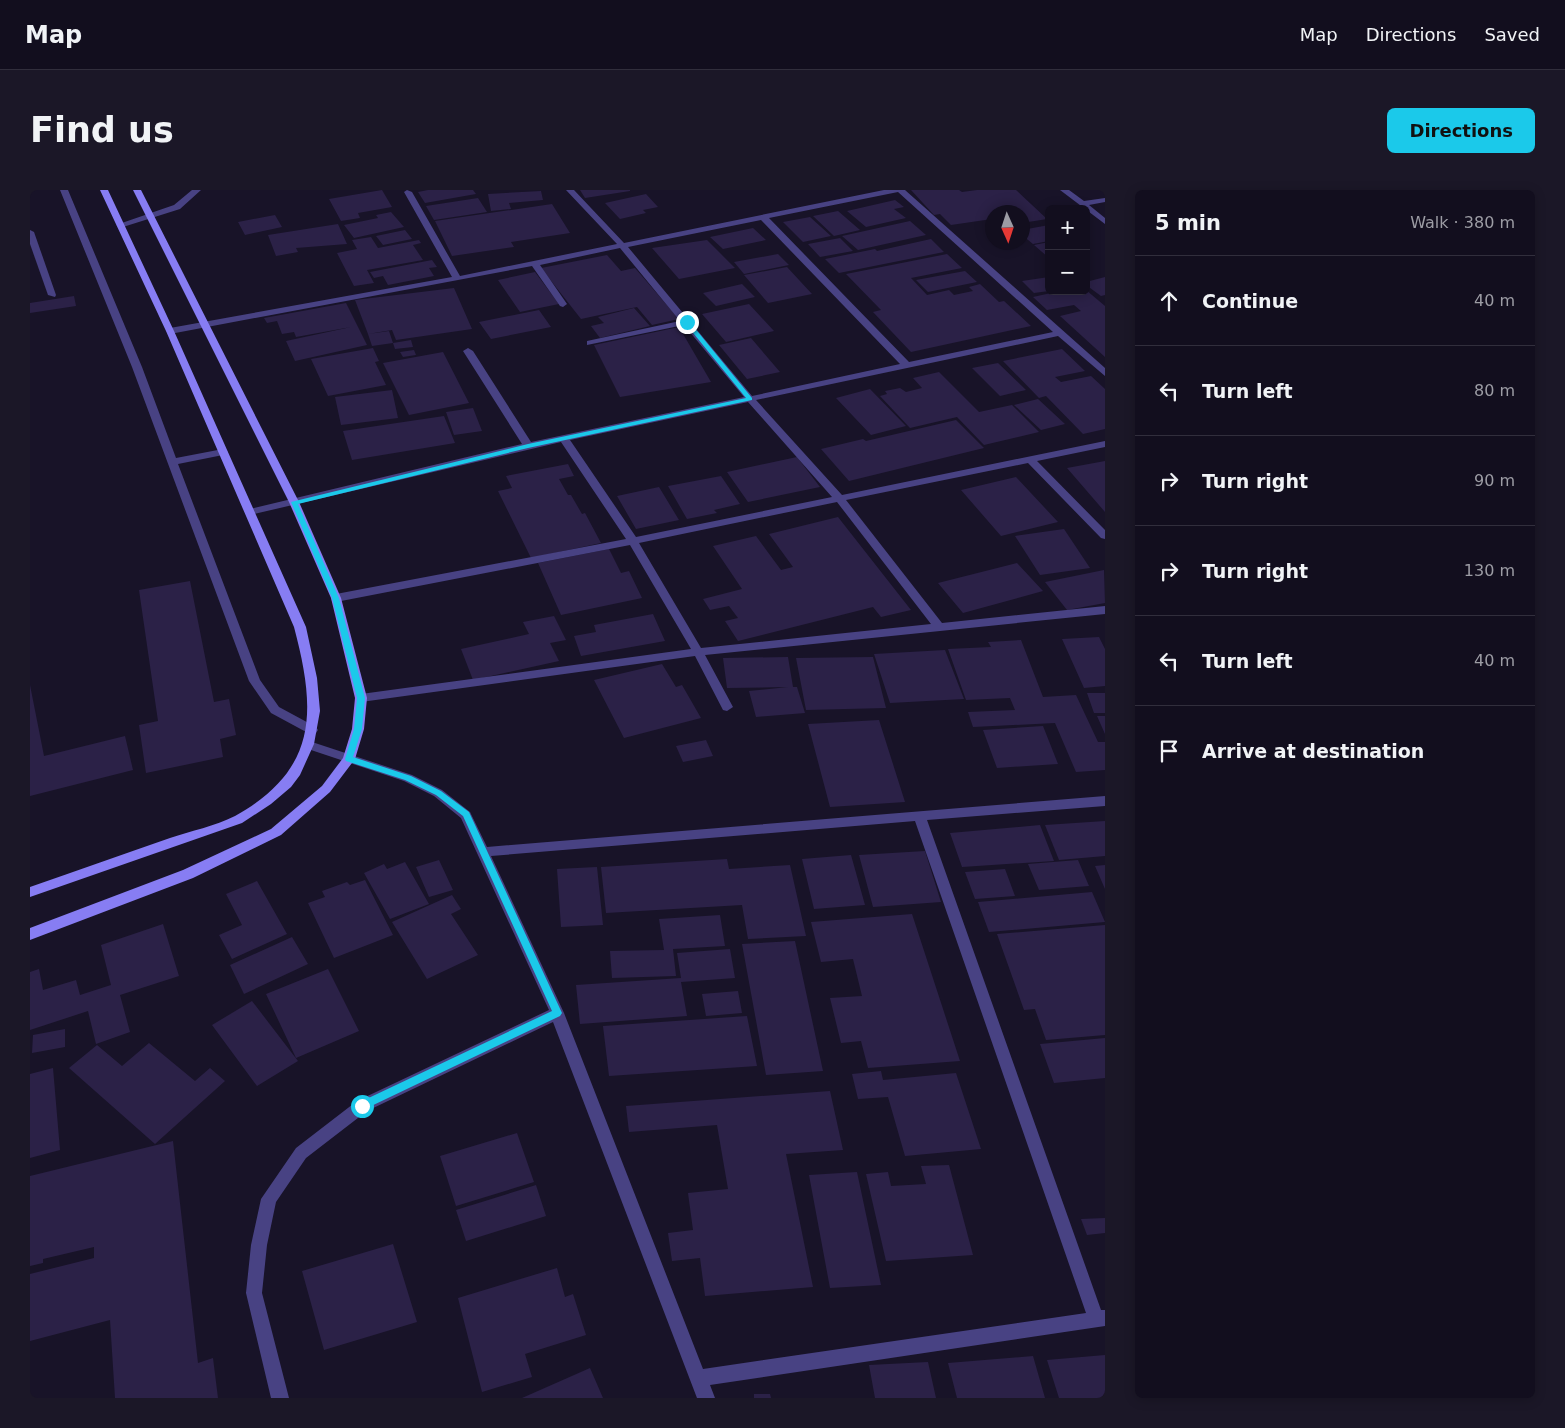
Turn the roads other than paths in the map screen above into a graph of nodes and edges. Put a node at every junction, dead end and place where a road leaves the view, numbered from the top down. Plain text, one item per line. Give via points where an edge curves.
1 (64, 190) edge
2 (104, 190) edge
3 (137, 190) edge
4 (197, 190) edge
5 (570, 190) edge
6 (896, 190) edge
7 (900, 190) edge
8 (1064, 190) edge
9 (408, 192) dead end
10 (1105, 200) edge
11 (1082, 204) junction
12 (150, 216) junction
13 (763, 217) junction
14 (1105, 222) edge
15 (120, 225) junction
16 (30, 232) edge
17 (622, 245) junction
18 (534, 264) junction
19 (458, 279) junction
20 (52, 295) dead end
21 (563, 304) dead end
22 (687, 322) junction
23 (203, 324) junction
24 (170, 331) junction
25 (1060, 333) junction
26 (590, 344) dead end
27 (468, 350) dead end
28 (907, 366) junction
29 (1105, 372) edge
30 (750, 399) junction
31 (564, 439) junction
32 (1105, 444) edge
33 (528, 446) junction
34 (223, 452) junction
35 (1031, 460) junction
36 (172, 462) junction
37 (840, 499) junction
38 (294, 502) junction
39 (250, 512) junction
40 (1105, 536) edge
41 (633, 541) junction
42 (336, 598) junction
43 (1105, 610) edge
44 (939, 627) junction
45 (698, 652) junction
46 (361, 698) junction
47 (727, 707) dead end
48 (312, 730) junction
49 (309, 745) junction
50 (348, 759) junction
51 (1105, 801) edge
52 (920, 818) junction
53 (483, 852) junction
54 (30, 892) edge
55 (30, 934) edge
56 (557, 1013) junction
57 (1100, 1318) edge
58 (700, 1378) junction
59 (280, 1398) edge
60 (706, 1398) edge

1 - 36 street via 137,367
2 - 15 street
3 - 12 street
4 - 12 street via 177,207
5 - 17 street
6 - 13 street
7 - 25 street
8 - 11 street
9 - 19 street
10 - 11 street
11 - 14 street
12 - 15 street
12 - 23 street
13 - 17 street
13 - 28 street
15 - 24 street
16 - 20 street
17 - 18 street
17 - 22 street
18 - 19 street
18 - 21 street
19 - 23 street
22 - 26 street
22 - 30 street
23 - 24 street
23 - 38 street
24 - 34 street
25 - 28 street
25 - 29 street
27 - 33 street
28 - 30 street
30 - 31 street
30 - 37 street
31 - 33 street
31 - 41 street
32 - 35 street
33 - 38 street
34 - 36 street
34 - 39 street
35 - 37 street
35 - 40 street
36 - 48 street via 255,681 275,710
37 - 41 street
37 - 44 street
38 - 39 street
38 - 42 street
39 - 48 street via 300,627 311,666 316,702
41 - 42 street
41 - 45 street
42 - 46 street
43 - 44 street
44 - 45 street
45 - 46 street
45 - 47 street
46 - 50 street via 358,729
48 - 49 street
49 - 50 street
49 - 54 street via 293,776 266,802 238,820
50 - 53 street via 408,778 438,793 466,814
50 - 55 street via 326,789 276,832 188,874
51 - 52 street
52 - 53 street
52 - 57 street
53 - 56 street
56 - 58 street
56 - 59 street via 362,1106 302,1153 269,1199 258,1246 254,1293
57 - 58 street
58 - 60 street

